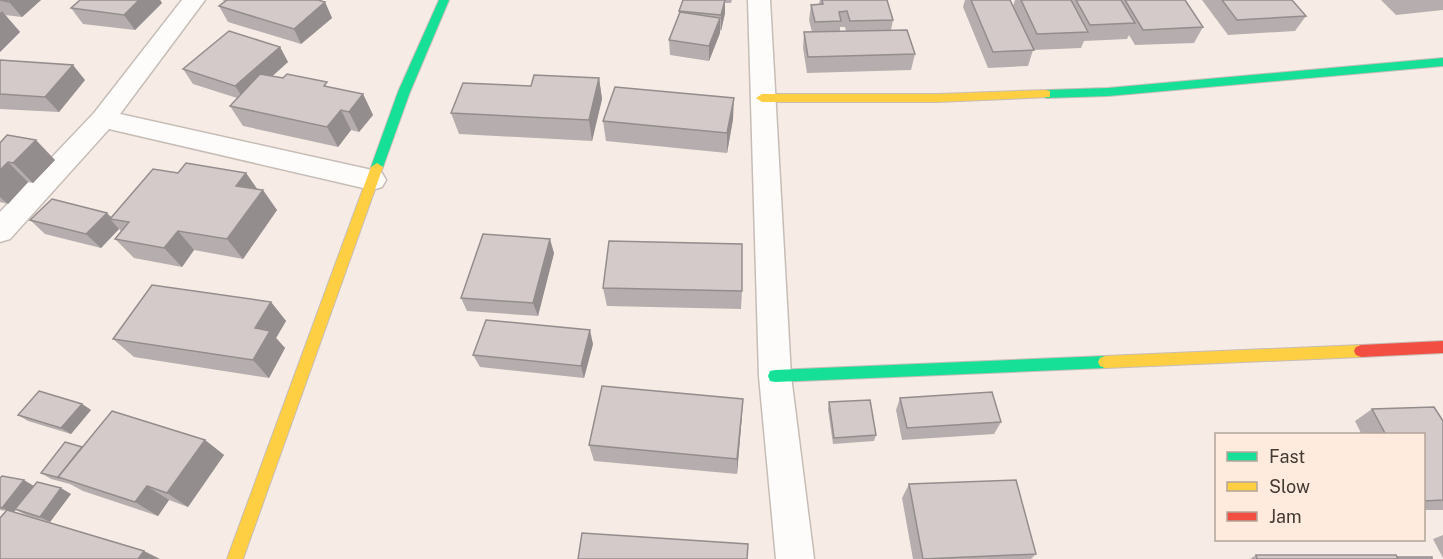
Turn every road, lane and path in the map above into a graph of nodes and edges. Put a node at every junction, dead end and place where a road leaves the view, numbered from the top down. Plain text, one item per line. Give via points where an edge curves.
1 (194, 0) edge
2 (444, 0) edge
3 (759, 0) edge
4 (1443, 62) edge
5 (762, 98) junction
6 (103, 119) junction
7 (372, 180) junction
8 (0, 231) edge
9 (1443, 347) edge
10 (775, 376) junction
11 (235, 559) edge
12 (795, 559) edge

1 - 6 street
2 - 7 street
3 - 5 street
4 - 5 street via 1108,92 938,98
5 - 10 street
6 - 7 street
6 - 8 street
7 - 11 street
9 - 10 street
10 - 12 street

